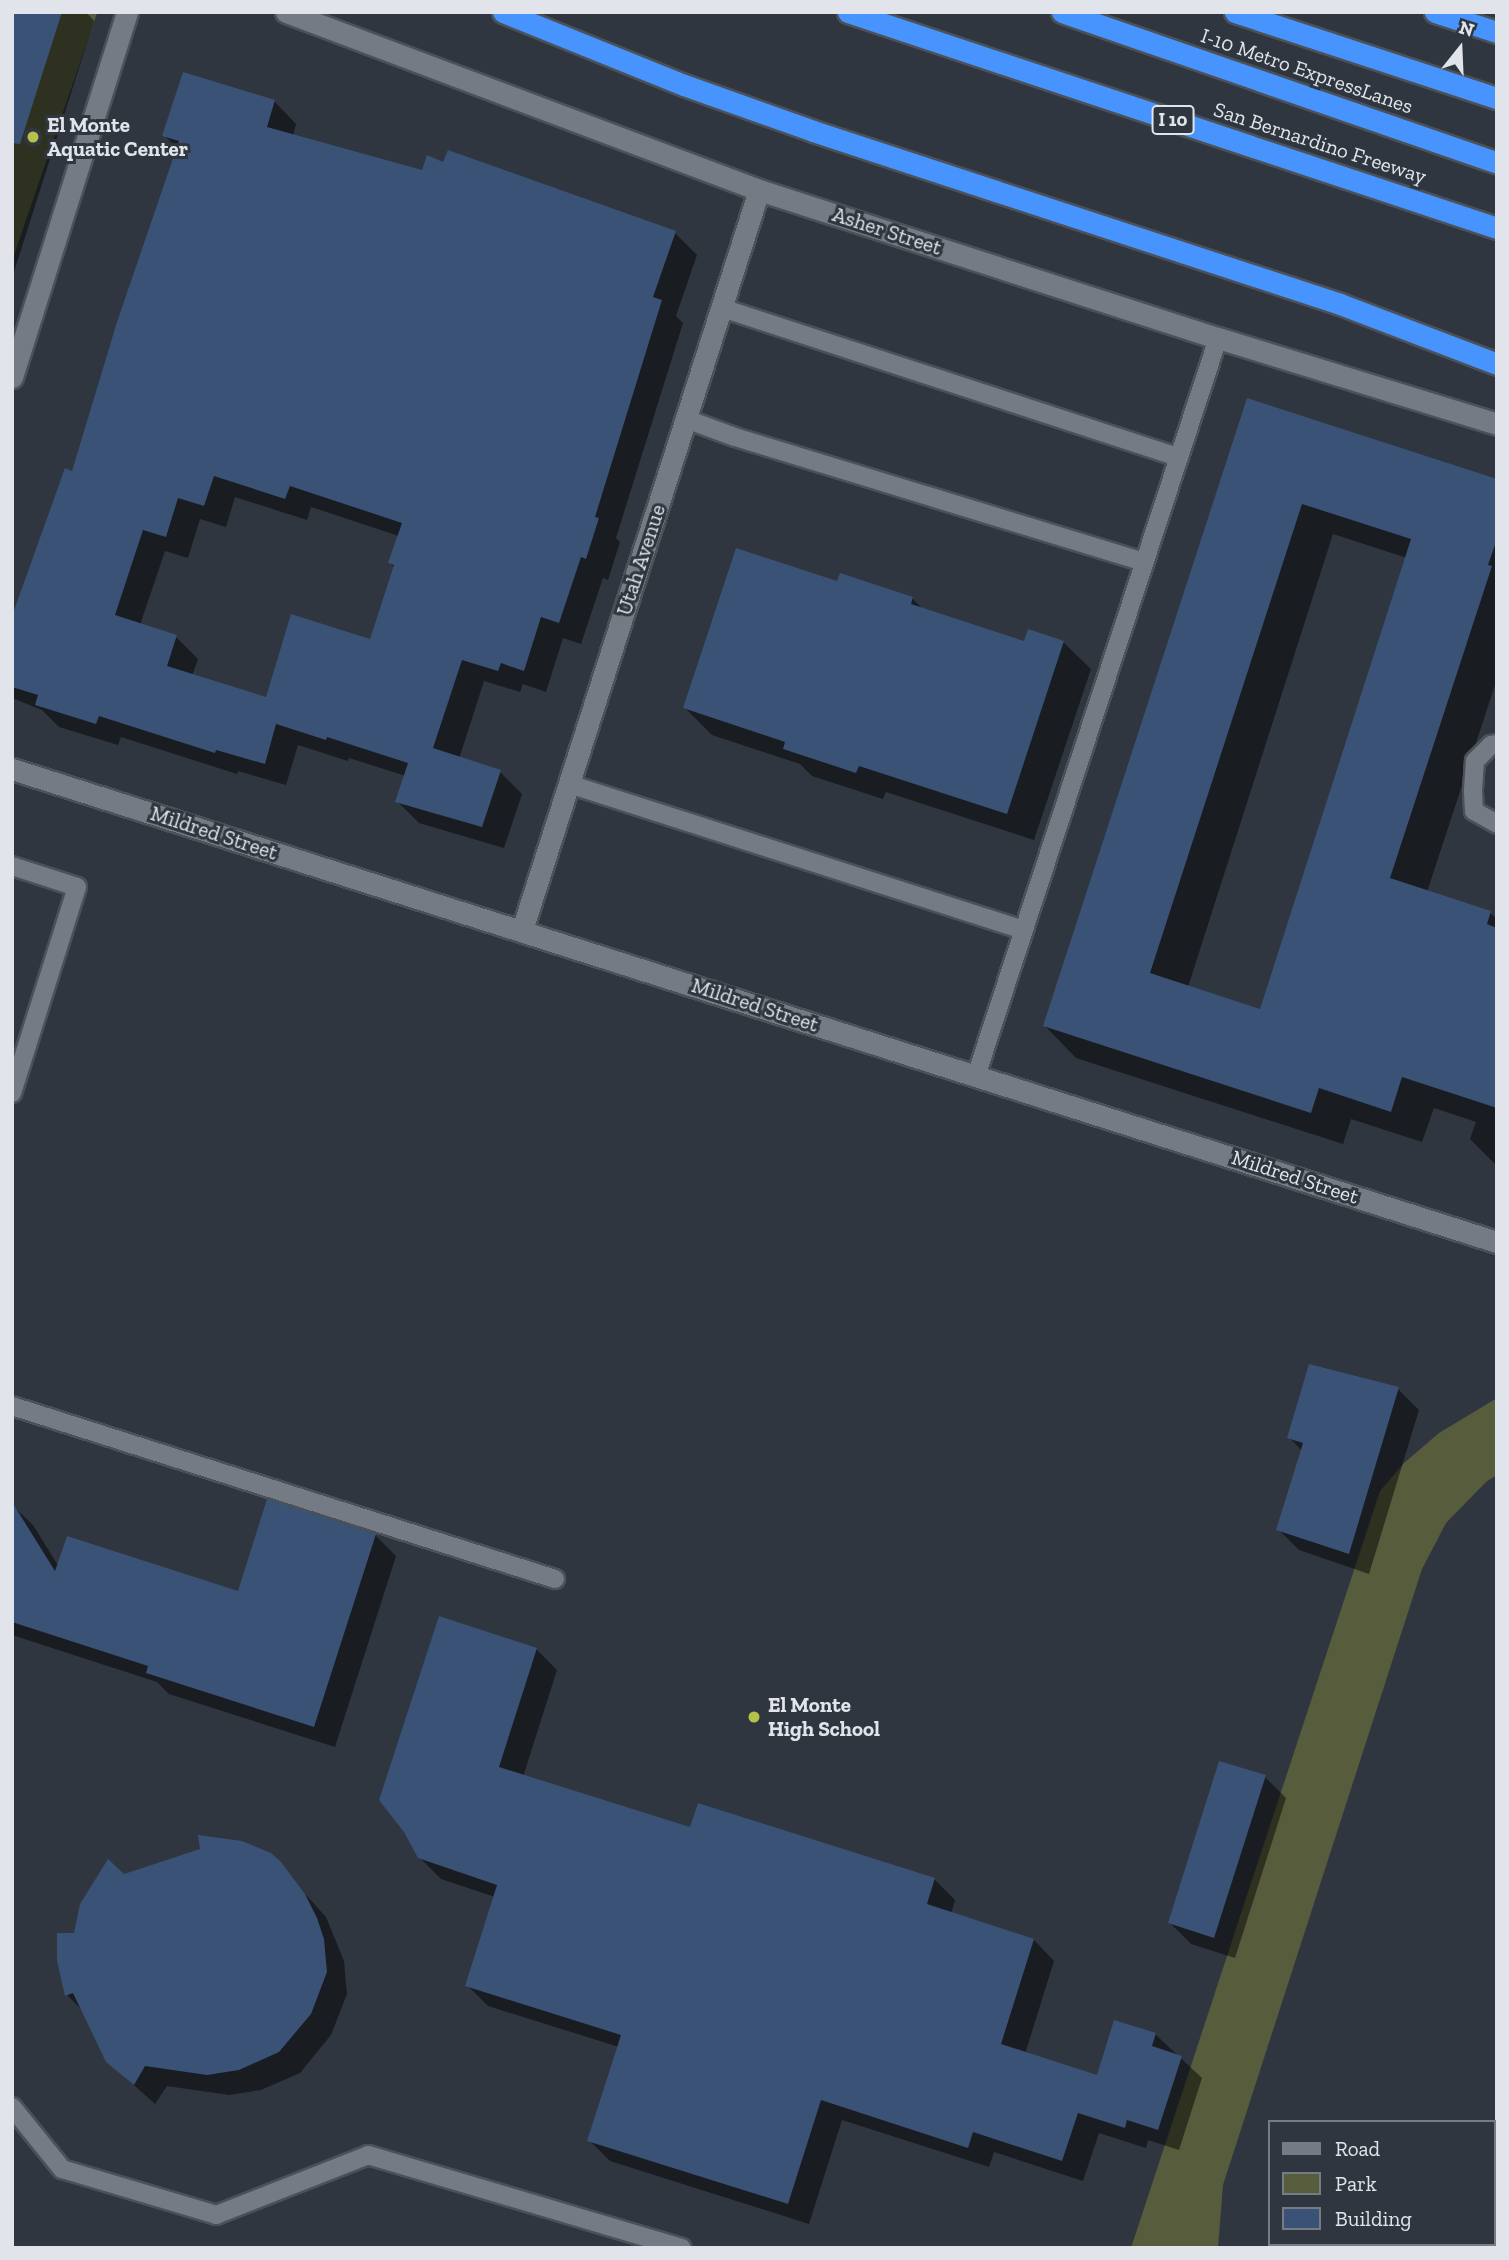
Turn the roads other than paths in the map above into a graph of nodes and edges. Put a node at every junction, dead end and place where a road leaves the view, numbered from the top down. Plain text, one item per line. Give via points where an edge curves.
1 (127, 12) edge
2 (286, 12) edge
3 (503, 12) edge
4 (848, 12) edge
5 (1062, 12) edge
6 (1235, 12) edge
7 (1435, 12) edge
8 (1497, 32) edge
9 (1497, 98) edge
10 (1497, 163) edge
11 (759, 190) junction
12 (1497, 228) edge
13 (722, 308) junction
14 (1218, 338) junction
15 (1497, 364) edge
16 (12, 377) edge
17 (686, 419) junction
18 (1497, 424) edge
19 (1179, 457) junction
20 (1144, 562) junction
21 (1497, 744) edge
22 (12, 769) edge
23 (569, 784) junction
24 (1497, 824) edge
25 (12, 866) edge
26 (522, 930) junction
27 (1023, 930) junction
28 (976, 1076) junction
29 (12, 1093) edge
30 (1497, 1242) edge
31 (12, 1406) edge
32 (555, 1579) dead end
33 (12, 2107) edge
34 (681, 2248) edge

1 - 16 street
2 - 11 street, Asher Street
3 - 15 highway via 748,108 1340,304
4 - 12 highway, San Bernardino Freeway / I 10
5 - 10 highway, I-10 Metro ExpressLanes
6 - 9 highway, I-10 Metro ExpressLanes
7 - 8 highway
11 - 13 street, Utah Avenue
11 - 14 street, Asher Street
13 - 17 street, Utah Avenue
13 - 19 lane
14 - 18 street, Asher Street
14 - 19 lane
17 - 20 lane via 735,438
17 - 23 street, Utah Avenue
19 - 20 lane
20 - 27 lane
21 - 24 lane via 1475,761 1473,792 1474,811
22 - 26 street, Mildred Street
23 - 26 street, Utah Avenue
23 - 27 lane
25 - 29 lane via 78,887
26 - 28 street, Mildred Street
27 - 28 lane
28 - 30 street, Mildred Street
31 - 32 lane
33 - 34 lane via 62,2169 216,2216 368,2155

